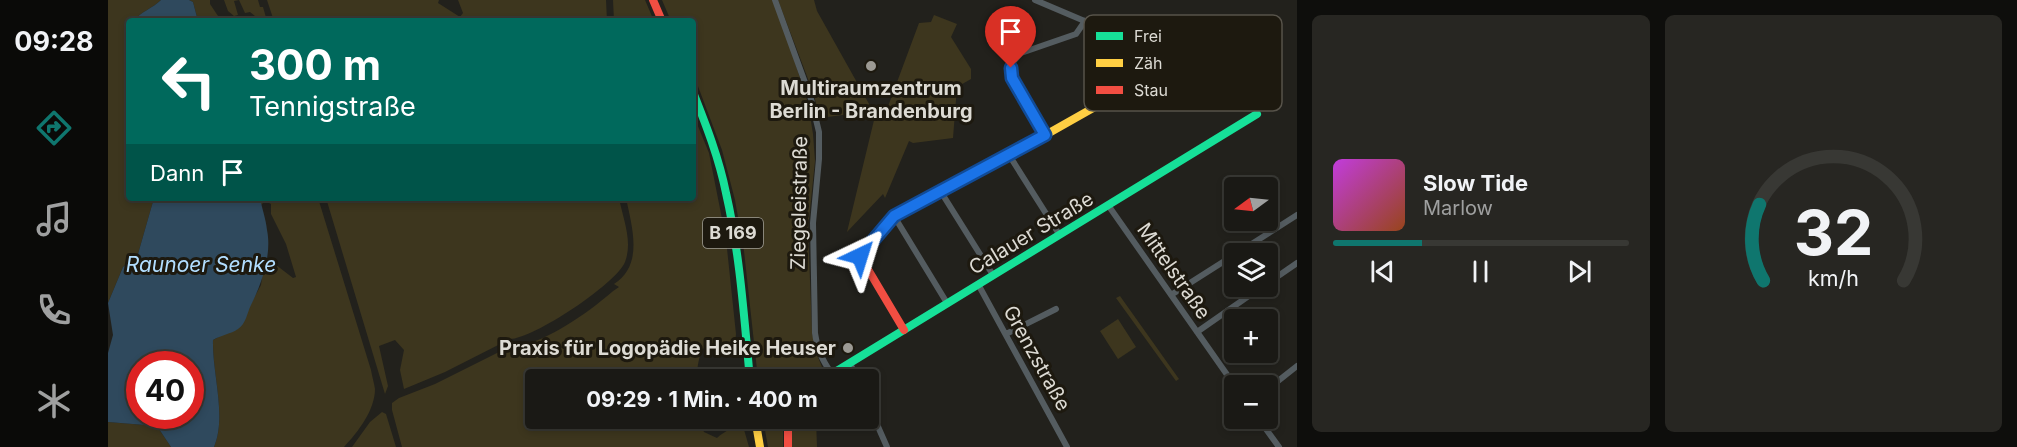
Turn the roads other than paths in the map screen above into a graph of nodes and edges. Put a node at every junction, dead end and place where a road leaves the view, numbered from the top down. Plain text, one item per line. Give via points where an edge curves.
1 (653, 0) edge
2 (775, 0) edge
3 (1035, 0) edge
4 (661, 18) edge
5 (1084, 21) edge
6 (1084, 22) edge
7 (696, 100) edge
8 (1088, 111) edge
9 (1257, 114) dead end
10 (1045, 135) junction
11 (1009, 155) junction
12 (941, 192) junction
13 (1108, 206) junction
14 (1297, 215) edge
15 (894, 216) junction
16 (1059, 234) junction
17 (1252, 243) edge
18 (1224, 261) edge
19 (1297, 263) edge
20 (993, 275) junction
21 (1278, 276) edge
22 (978, 284) junction
23 (1171, 295) junction
24 (1247, 297) edge
25 (947, 303) junction
26 (1056, 309) dead end
27 (904, 330) junction
28 (1197, 332) junction
29 (1006, 334) junction
30 (850, 363) junction
31 (1297, 366) edge
32 (749, 369) edge
33 (829, 369) edge
34 (840, 369) edge
35 (852, 369) edge
36 (1227, 375) edge
37 (1278, 381) edge
38 (757, 429) edge
39 (788, 429) edge
40 (879, 429) edge
41 (1266, 429) edge
42 (760, 447) edge
43 (788, 447) edge
44 (887, 447) edge
45 (1067, 447) edge
46 (1279, 447) edge

1 - 4 main road
2 - 33 street, Ziegeleistraße via 819,132 813,223 815,333 818,349
3 - 5 street
6 - 10 street via 1076,34 1021,53 1011,68 1012,78
7 - 32 main road, B 169 via 716,152 729,204
8 - 10 main road
9 - 13 main road, Calauer Straße
10 - 11 main road
11 - 12 main road
11 - 16 street
12 - 15 main road
12 - 20 street
13 - 16 main road, Calauer Straße
13 - 23 street, Mittelstraße
14 - 17 street
15 - 25 street
15 - 27 main road via 860,256
16 - 20 main road, Calauer Straße
18 - 23 street
19 - 21 street
20 - 22 main road, Calauer Straße
22 - 25 main road, Calauer Straße
22 - 29 street, Grenzstraße
23 - 28 street, Mittelstraße
24 - 28 street
25 - 27 main road, Calauer Straße
26 - 29 street
27 - 30 main road, Calauer Straße
28 - 36 street, Mittelstraße
29 - 45 street, Grenzstraße
30 - 34 main road, Calauer Straße
30 - 35 street
31 - 37 street
38 - 42 main road
39 - 43 main road
40 - 44 street
41 - 46 street

